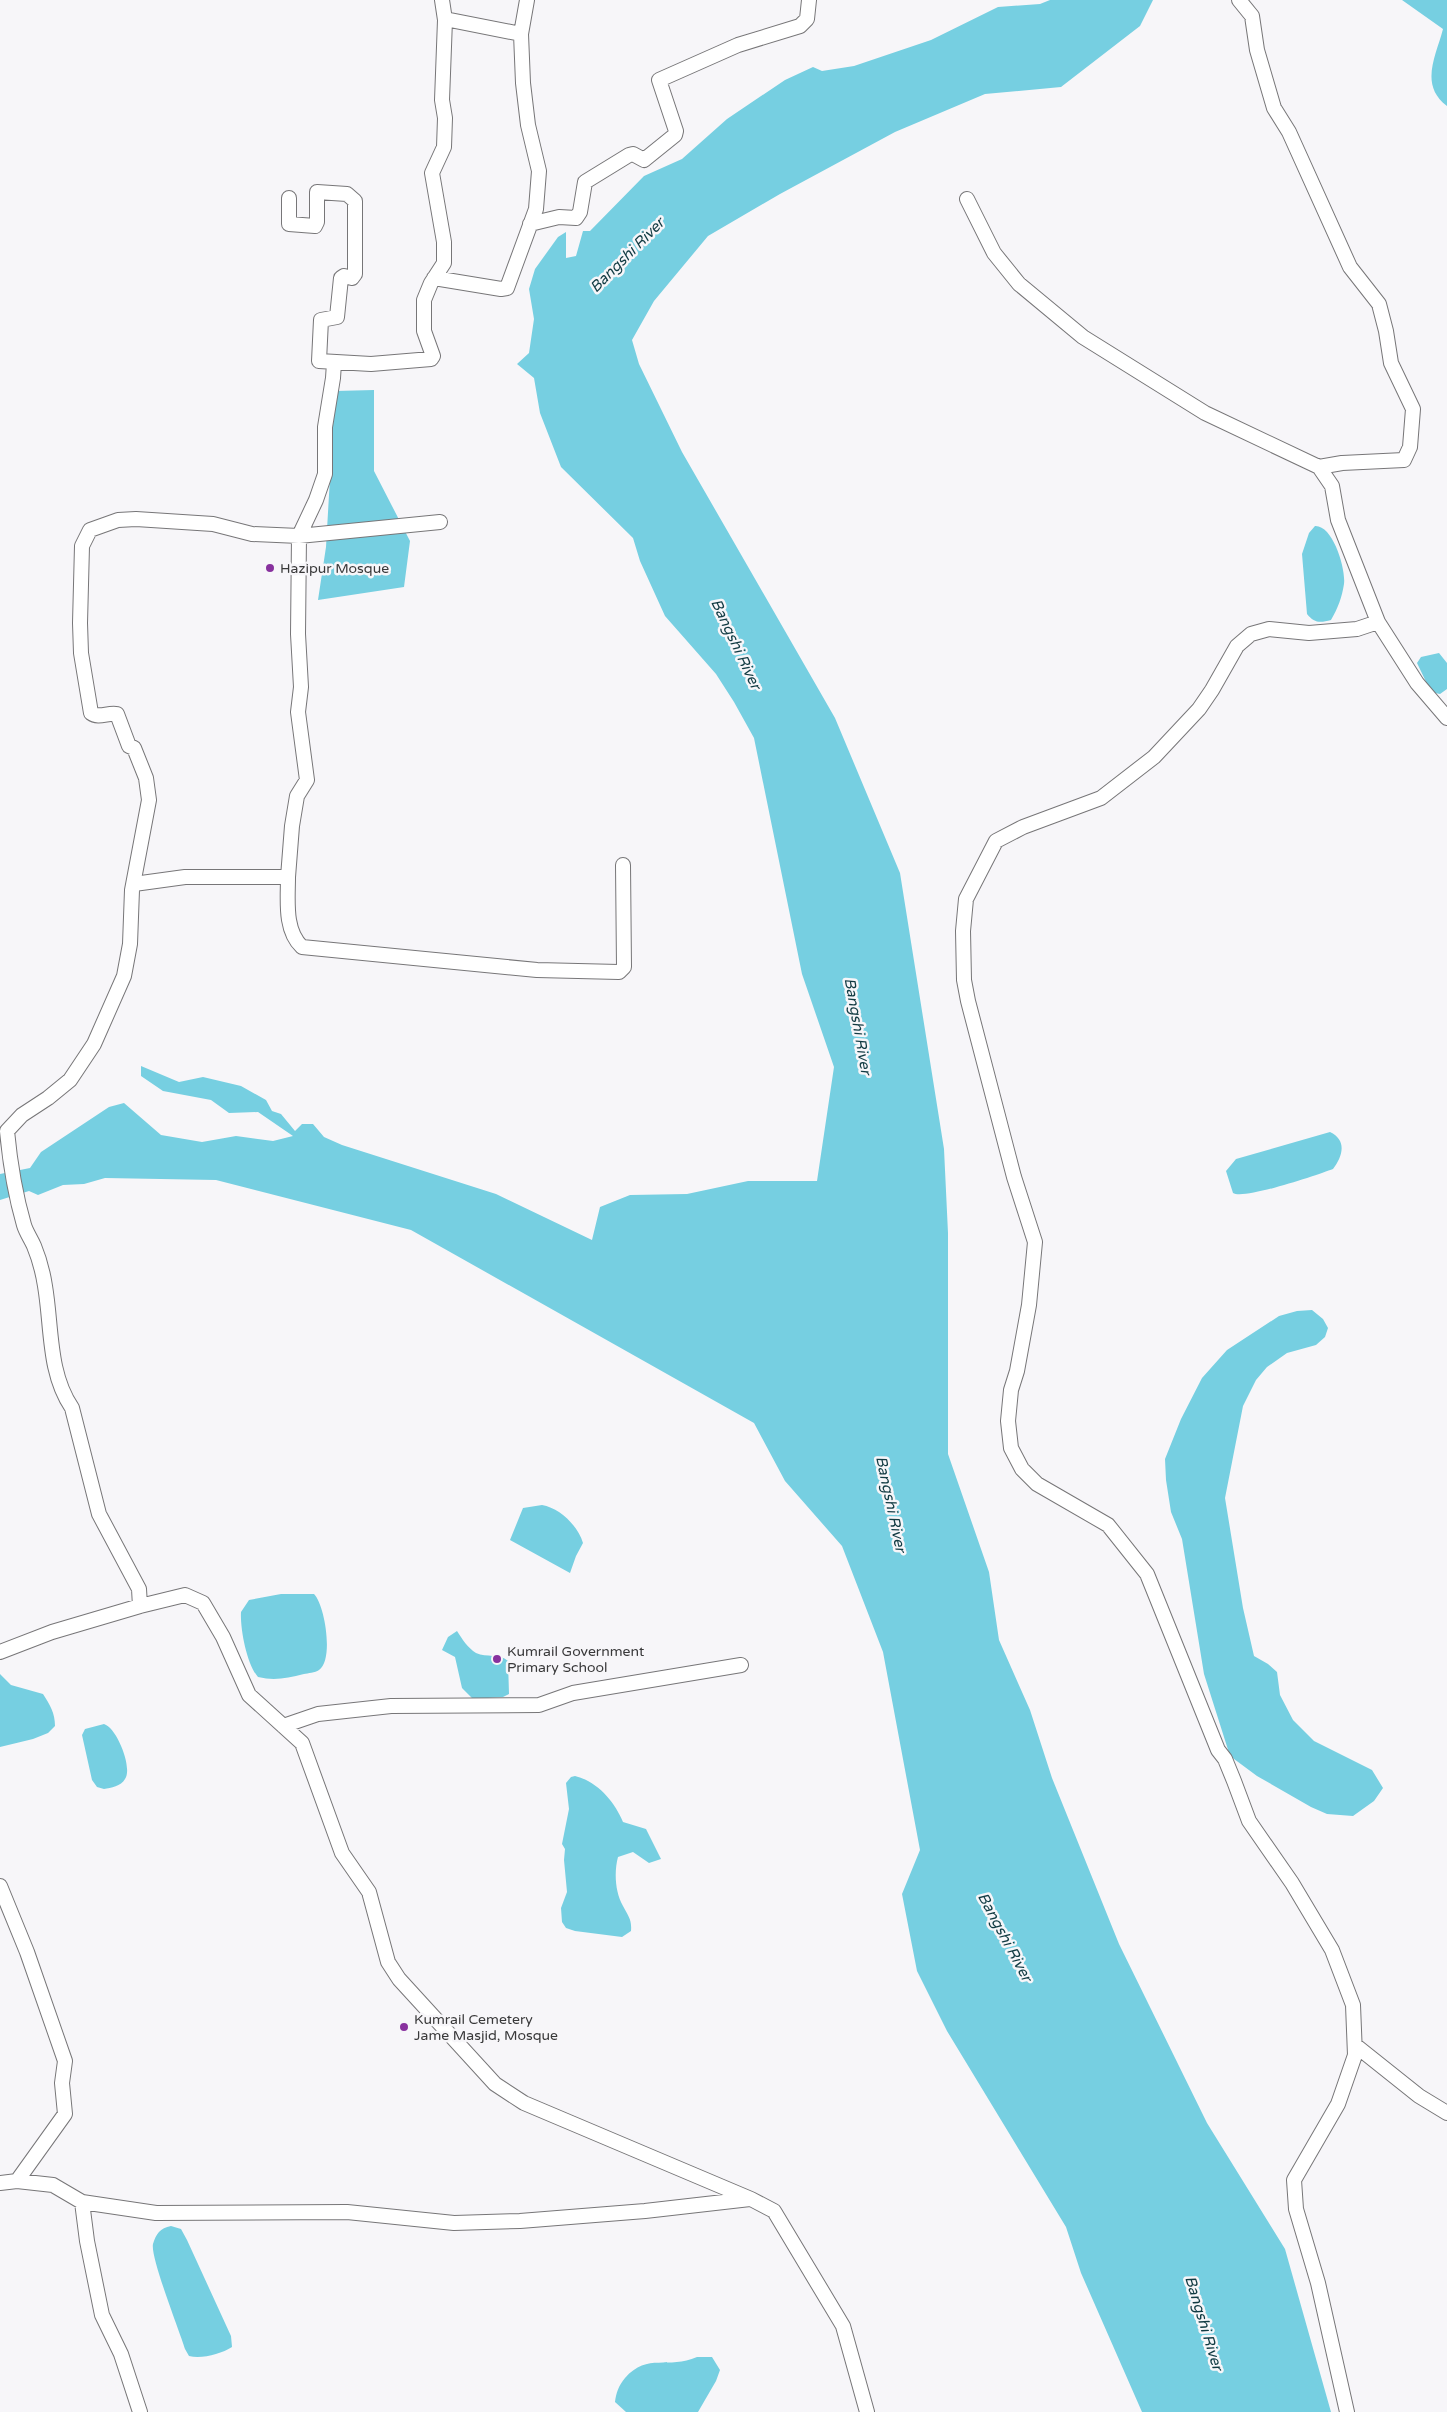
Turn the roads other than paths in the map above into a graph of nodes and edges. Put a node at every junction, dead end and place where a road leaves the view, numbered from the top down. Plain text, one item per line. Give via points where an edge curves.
1 (442, 0) edge
2 (527, 0) edge
3 (809, 0) edge
4 (1240, 0) edge
5 (445, 19) junction
6 (521, 34) junction
7 (289, 198) dead end
8 (967, 199) dead end
9 (530, 224) junction
10 (434, 278) junction
11 (334, 363) junction
12 (1319, 467) junction
13 (440, 522) dead end
14 (299, 536) junction
15 (1378, 622) junction
16 (1447, 718) edge
17 (623, 864) dead end
18 (288, 877) junction
19 (134, 884) junction
20 (140, 1606) junction
21 (0, 1652) edge
22 (741, 1665) dead end
23 (283, 1726) junction
24 (0, 1886) edge
25 (1355, 2045) junction
26 (1447, 2113) edge
27 (17, 2181) junction
28 (0, 2183) edge
29 (751, 2198) junction
30 (82, 2202) junction
31 (140, 2412) edge
32 (868, 2412) edge
33 (1347, 2412) edge

1 - 5 street
2 - 6 street
3 - 9 street via 806,19 800,26 738,46 660,79 658,82 675,135 644,160 629,155 585,182 576,218
4 - 12 street via 1252,16 1274,108 1289,132 1350,267 1379,304 1391,363 1413,410 1410,447 1404,460
5 - 6 street
5 - 10 street via 444,147 432,173 444,242 444,263
6 - 9 street via 527,116 540,171 536,209
7 - 11 street via 289,224 315,226 317,192 347,194 355,201 355,274 352,278 341,278 337,317 321,322 319,361
8 - 12 street via 994,253 1019,284 1083,337 1205,413
9 - 10 street via 507,288
10 - 11 street via 424,300 424,331 433,356 431,359 371,364
11 - 14 street via 325,427 325,474
12 - 15 street via 1332,486 1338,520
13 - 14 street
14 - 18 street via 301,687 298,712 306,780 297,796
14 - 19 street via 252,534 213,524 136,519 118,520 90,530 82,546 81,653 91,713 98,716 117,714 146,778 149,800
15 - 16 street via 1417,684
15 - 25 street via 1357,629 1309,633 1269,629 1251,634 1237,646 1199,709 1154,757 1101,798 1023,827 996,841 966,899 963,931 968,1001 1014,1177 1035,1242 1029,1305 1010,1390 1008,1422 1011,1448 1022,1470 1037,1484 1108,1525 1147,1574 1249,1821 1292,1883 1332,1950 1353,2005
17 - 18 street via 624,967 619,972 536,970 302,946 295,939 290,925
18 - 19 street via 185,877
19 - 20 street via 125,968 94,1044 70,1080 7,1131 11,1172 20,1210 45,1286 56,1368 65,1398 72,1408 99,1514 139,1589
20 - 21 street via 52,1632
20 - 23 street via 185,1595 203,1603 223,1637 249,1695
22 - 23 street via 573,1693 540,1705 391,1706 318,1714
23 - 29 street via 302,1743 342,1852 369,1892 388,1962 495,2084 524,2103
24 - 27 street via 65,2061 62,2083 65,2114
25 - 26 street via 1419,2096
25 - 33 street via 1356,2055 1338,2104 1294,2180 1296,2209 1318,2283
27 - 28 street
27 - 30 street via 53,2185
29 - 30 street via 644,2211 454,2223 347,2212 156,2213
29 - 32 street via 774,2211 843,2326
30 - 31 street via 86,2241 102,2315 121,2354

